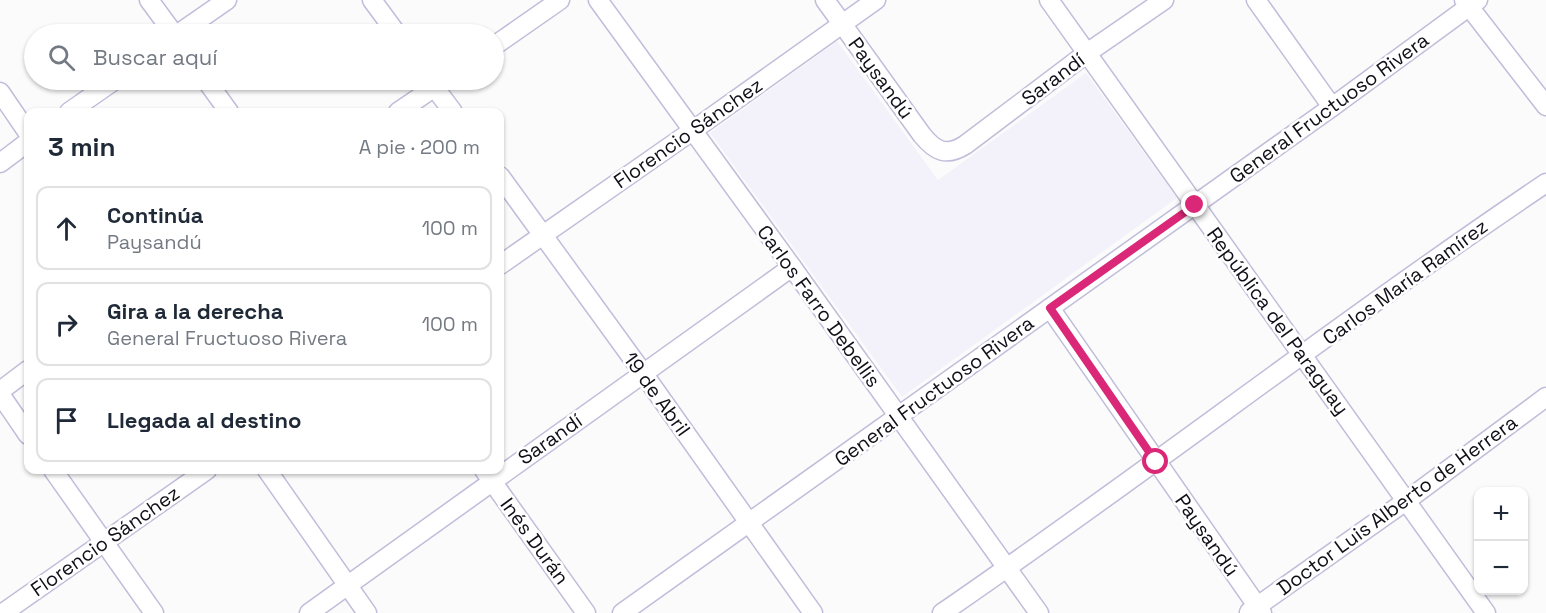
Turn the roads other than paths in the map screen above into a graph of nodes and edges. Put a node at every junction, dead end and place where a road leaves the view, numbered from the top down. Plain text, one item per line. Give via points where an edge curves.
1 (149, 0) edge
2 (227, 0) edge
3 (372, 0) edge
4 (560, 0) edge
5 (598, 0) edge
6 (825, 0) edge
7 (876, 0) edge
8 (1049, 0) edge
9 (1164, 0) edge
10 (1256, 0) edge
11 (1471, 2) edge
12 (168, 24) edge
13 (191, 24) edge
14 (390, 24) edge
15 (842, 24) junction
16 (504, 39) edge
17 (1087, 53) junction
18 (101, 90) edge
19 (213, 90) edge
20 (426, 90) edge
21 (441, 90) edge
22 (0, 92) edge
23 (1546, 106) edge
24 (1332, 107) junction
25 (75, 108) edge
26 (226, 108) edge
27 (403, 108) edge
28 (451, 108) edge
29 (24, 127) edge
30 (692, 131) junction
31 (24, 145) edge
32 (941, 151) joint
33 (0, 163) edge
34 (504, 182) edge
35 (1546, 183) edge
36 (1195, 205) junction
37 (542, 235) junction
38 (504, 262) edge
39 (792, 267) junction
40 (1050, 308) junction
41 (1302, 356) junction
42 (24, 373) edge
43 (643, 374) junction
44 (0, 392) edge
45 (1546, 397) edge
46 (899, 416) junction
47 (24, 429) edge
48 (1156, 462) junction
49 (504, 465) edge
50 (56, 474) edge
51 (201, 474) edge
52 (270, 474) edge
53 (488, 475) edge
54 (1406, 501) junction
55 (749, 523) junction
56 (104, 542) junction
57 (1007, 568) junction
58 (347, 585) junction
59 (1256, 611) edge
60 (3, 613) edge
61 (154, 613) edge
62 (309, 613) edge
63 (367, 613) edge
64 (586, 613) edge
65 (622, 613) edge
66 (813, 613) edge
67 (942, 613) edge
68 (1039, 613) edge
69 (1486, 613) edge

1 - 12 street
2 - 13 street
3 - 14 street
4 - 16 street
5 - 30 street, Carlos Farro Debellis
6 - 15 street, Paysandú
7 - 15 street, Florencio Sánchez
8 - 17 street, República del Paraguay
9 - 17 street, Sarandí
10 - 24 street
11 - 23 street
11 - 24 street, General Fructuoso Rivera
15 - 30 street, Florencio Sánchez
15 - 32 street, Paysandú via 922,135
17 - 32 street, Sarandí via 959,148
17 - 36 street, República del Paraguay
18 - 25 street
19 - 26 street
20 - 27 street
21 - 28 street
22 - 29 street
24 - 36 street, General Fructuoso Rivera
30 - 37 street, Florencio Sánchez
30 - 39 street, Carlos Farro Debellis
31 - 33 street
34 - 37 street, 19 de Abril
35 - 41 street, Carlos María Ramírez
36 - 40 street, General Fructuoso Rivera
36 - 41 street, República del Paraguay
37 - 38 street, Florencio Sánchez
37 - 43 street, 19 de Abril
39 - 43 street, Sarandí
39 - 46 street, Carlos Farro Debellis
40 - 46 street, General Fructuoso Rivera
40 - 48 street, Paysandú
41 - 48 street, Carlos María Ramírez
41 - 54 street, República del Paraguay
42 - 44 street
43 - 49 street, Sarandí
43 - 55 street, 19 de Abril
44 - 47 street
45 - 54 street, Doctor Luis Alberto de Herrera
46 - 55 street, General Fructuoso Rivera
46 - 57 street, Carlos Farro Debellis
48 - 57 street, Carlos María Ramírez
48 - 59 street, Paysandú
50 - 56 street
51 - 56 street, Florencio Sánchez
52 - 58 street
53 - 58 street, Sarandí
53 - 64 street, Inés Durán
54 - 59 street, Doctor Luis Alberto de Herrera
54 - 69 street, República del Paraguay
55 - 65 street, General Fructuoso Rivera
55 - 66 street, 19 de Abril
56 - 60 street, Florencio Sánchez
56 - 61 street
57 - 67 street, Carlos María Ramírez
57 - 68 street, Carlos Farro Debellis
58 - 62 street, Sarandí
58 - 63 street

